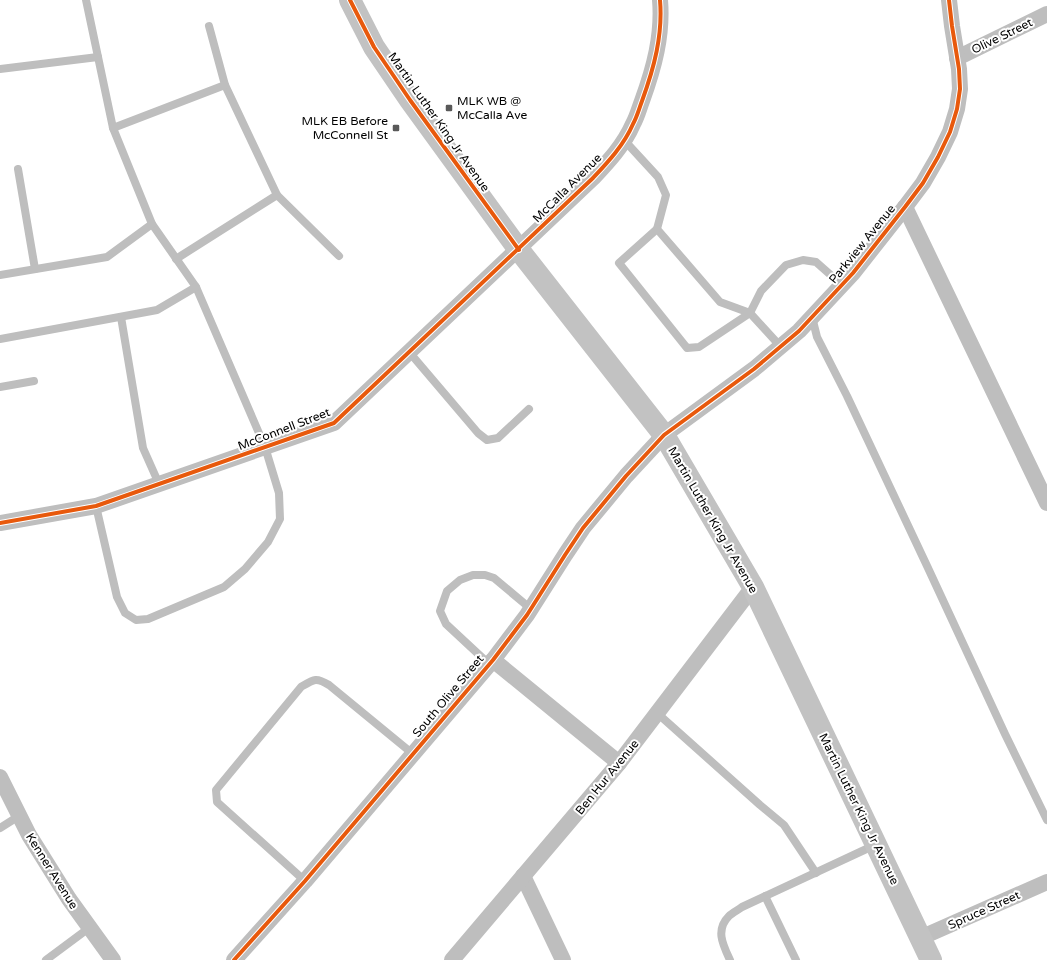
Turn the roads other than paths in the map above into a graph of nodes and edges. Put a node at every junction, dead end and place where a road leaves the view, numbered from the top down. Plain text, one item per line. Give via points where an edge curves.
1 (86, 0) edge
2 (350, 0) edge
3 (660, 0) edge
4 (949, 0) edge
5 (1047, 14) edge
6 (209, 26) dead end
7 (98, 57) junction
8 (957, 58) junction
9 (0, 69) edge
10 (225, 85) junction
11 (113, 128) junction
12 (624, 140) junction
13 (18, 169) dead end
14 (277, 195) junction
15 (905, 207) junction
16 (152, 224) junction
17 (657, 229) junction
18 (519, 250) junction
19 (339, 256) dead end
20 (176, 258) junction
21 (35, 269) junction
22 (0, 275) edge
23 (842, 284) junction
24 (196, 287) junction
25 (750, 313) junction
26 (121, 317) junction
27 (812, 317) junction
28 (0, 339) edge
29 (781, 347) junction
30 (410, 352) junction
31 (34, 381) dead end
32 (0, 387) edge
33 (529, 409) dead end
34 (664, 435) junction
35 (265, 447) junction
36 (159, 484) junction
37 (1047, 503) edge
38 (96, 506) junction
39 (0, 523) edge
40 (753, 587) junction
41 (531, 609) junction
42 (491, 662) junction
43 (657, 713) junction
44 (413, 754) junction
45 (619, 763) junction
46 (0, 777) edge
47 (19, 816) junction
48 (1047, 820) edge
49 (0, 828) edge
50 (876, 845) junction
51 (816, 873) junction
52 (523, 876) junction
53 (305, 881) junction
54 (1047, 882) edge
55 (765, 896) junction
56 (89, 928) junction
57 (920, 938) junction
58 (46, 960) edge
59 (113, 960) edge
60 (234, 960) edge
61 (452, 960) edge
62 (563, 960) edge
63 (730, 960) edge
64 (796, 960) edge
65 (931, 960) edge

1 - 7 lane
2 - 18 main road, Martin Luther King Jr Avenue via 378,54
3 - 12 street, McCalla Avenue via 660,32 654,62 633,125
4 - 8 street, Parkview Avenue
5 - 8 street, Olive Street
6 - 10 lane
7 - 9 lane
7 - 11 lane
8 - 15 street, Parkview Avenue via 960,89 950,132 923,183
10 - 11 lane
10 - 14 lane
11 - 16 lane
12 - 17 lane via 658,177 666,195
12 - 18 street, McCalla Avenue via 593,178
13 - 21 lane
14 - 19 lane
14 - 20 lane
15 - 23 street, Parkview Avenue
15 - 37 street, Parkview Avenue
16 - 20 lane
16 - 21 lane via 107,257
17 - 25 lane via 720,302
17 - 25 lane via 619,263 687,348 698,346
18 - 30 street, McConnell Street
18 - 34 main road, Martin Luther King Jr Avenue
20 - 24 lane
21 - 22 lane
23 - 25 lane via 816,262 803,260 786,265 761,291
23 - 27 street, Parkview Avenue
24 - 26 lane via 157,310
24 - 35 lane
25 - 29 lane
26 - 28 lane
26 - 36 lane via 143,448
27 - 29 street, Parkview Avenue
27 - 48 lane via 817,337
29 - 34 street, Parkview Avenue
30 - 33 lane via 486,440 498,438
30 - 35 street, McConnell Street via 334,423
31 - 32 lane
34 - 40 main road, Martin Luther King Jr Avenue
34 - 41 street, South Olive Street via 583,528
35 - 36 street, McConnell Street
35 - 38 lane via 279,493 280,519 268,542 245,569 224,587 148,619 136,620 124,613 117,597
36 - 38 street, McConnell Street
38 - 39 street, McConnell Street
40 - 43 street, Ben Hur Avenue
40 - 50 main road, Martin Luther King Jr Avenue
41 - 42 street, South Olive Street
41 - 42 lane via 494,578 485,575 473,575 460,580 447,591 440,611 446,624
42 - 44 street, South Olive Street
42 - 45 street
43 - 45 street, Ben Hur Avenue
43 - 51 lane via 784,825
44 - 53 street, South Olive Street
44 - 53 lane via 321,680 313,680 301,687 216,790 216,802
45 - 52 street, Ben Hur Avenue
46 - 47 street, Kenner Avenue
47 - 49 lane
47 - 56 street, Kenner Avenue via 48,867
50 - 51 lane
50 - 57 main road, Martin Luther King Jr Avenue
51 - 55 lane
52 - 61 street, Ben Hur Avenue
52 - 62 street
53 - 60 street, South Olive Street
54 - 57 street, Spruce Street
55 - 63 lane via 729,916 722,928 722,943
55 - 64 lane
56 - 58 lane
56 - 59 street, Kenner Avenue
57 - 65 main road, Martin Luther King Jr Avenue

